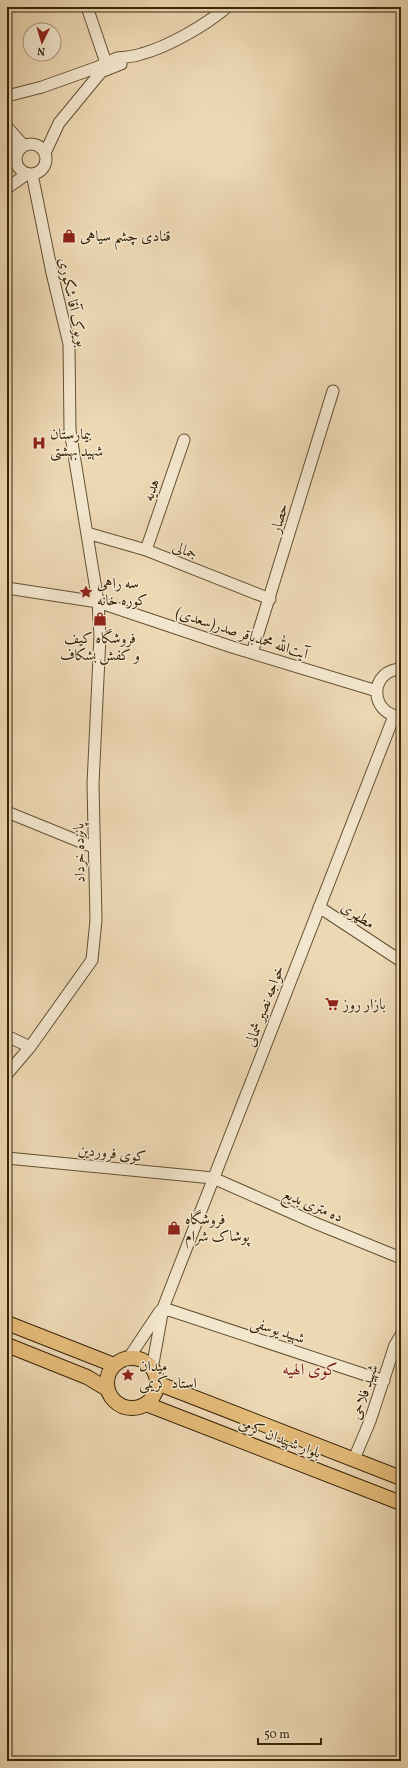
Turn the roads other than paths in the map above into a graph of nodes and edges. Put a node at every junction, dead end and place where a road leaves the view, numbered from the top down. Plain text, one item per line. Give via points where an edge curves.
1 (86, 7) edge
2 (227, 7) edge
3 (101, 67) junction
4 (7, 96) edge
5 (7, 127) edge
6 (7, 140) edge
7 (21, 149) junction
8 (45, 153) junction
9 (30, 174) junction
10 (7, 188) edge
11 (333, 391) dead end
12 (184, 440) dead end
13 (88, 533) junction
14 (146, 550) junction
15 (7, 588) edge
16 (270, 599) junction
17 (98, 602) junction
18 (252, 653) junction
19 (401, 669) edge
20 (377, 691) junction
21 (397, 716) edge
22 (7, 812) edge
23 (94, 847) junction
24 (319, 907) junction
25 (401, 961) edge
26 (7, 1036) edge
27 (30, 1047) junction
28 (7, 1074) edge
29 (7, 1158) edge
30 (213, 1178) junction
31 (401, 1258) edge
32 (163, 1308) junction
33 (7, 1323) edge
34 (401, 1335) edge
35 (7, 1344) edge
36 (128, 1359) junction
37 (114, 1365) junction
38 (152, 1369) junction
39 (384, 1381) junction
40 (157, 1383) junction
41 (107, 1389) junction
42 (146, 1404) junction
43 (215, 1406) junction
44 (206, 1428) junction
45 (354, 1459) junction
46 (401, 1478) edge
47 (401, 1503) edge

1 - 3 street
2 - 3 street via 170,43
3 - 4 street
3 - 8 street via 58,123
5 - 7 street
6 - 7 street
7 - 8 street via 29,144 38,146
7 - 9 street via 17,165
8 - 9 street via 44,167
9 - 10 street
9 - 13 street, بویوک آقا شکوری via 69,344 70,430
11 - 16 street, حصار
12 - 14 street, هدیه
13 - 14 street, جمالی
13 - 17 street, بویوک آقا شکوری
14 - 16 street, جمالی
15 - 17 street, آیت‌الله محمدباقر صدر(سعدی)
16 - 18 street, حصار
17 - 18 street, آیت‌الله محمدباقر صدر(سعدی)
17 - 23 street, پانزده خرداد via 100,636 93,784
18 - 20 street, آیت‌الله محمدباقر صدر(سعدی)
19 - 20 street via 390,671 384,676
20 - 21 street via 383,709
21 - 24 street, خواجه نصیر شمالی
22 - 23 street
23 - 27 street, پانزده خرداد via 96,920 92,960
24 - 25 street, مطهری
24 - 30 street, خواجه نصیر شمالی
26 - 27 street
27 - 28 street, پانزده خرداد
29 - 30 street, کوی فروردین
30 - 31 street, ده متری بدیع
30 - 32 street, خواجه نصیر شمالی
32 - 36 street
32 - 38 street
32 - 39 street, شهید یوسفی
33 - 37 main road
34 - 39 street, شهید فلاحی via 395,1345
35 - 41 main road via 87,1377
36 - 37 main road
36 - 38 main road via 143,1361
37 - 41 main road via 107,1376
38 - 40 main road
39 - 45 street, شهید فلاحی
40 - 42 main road via 155,1393
40 - 43 main road, بلوار شهیدان کرمی
41 - 42 main road via 113,1400 123,1407 139,1408
42 - 44 main road, بلوار شهیدان کرمی
43 - 44 main road via 203,1410 201,1420
43 - 45 main road, بلوار شهیدان کرمی
44 - 47 main road, بلوار شهیدان کرمی
45 - 46 main road, بلوار شهیدان کرمی

